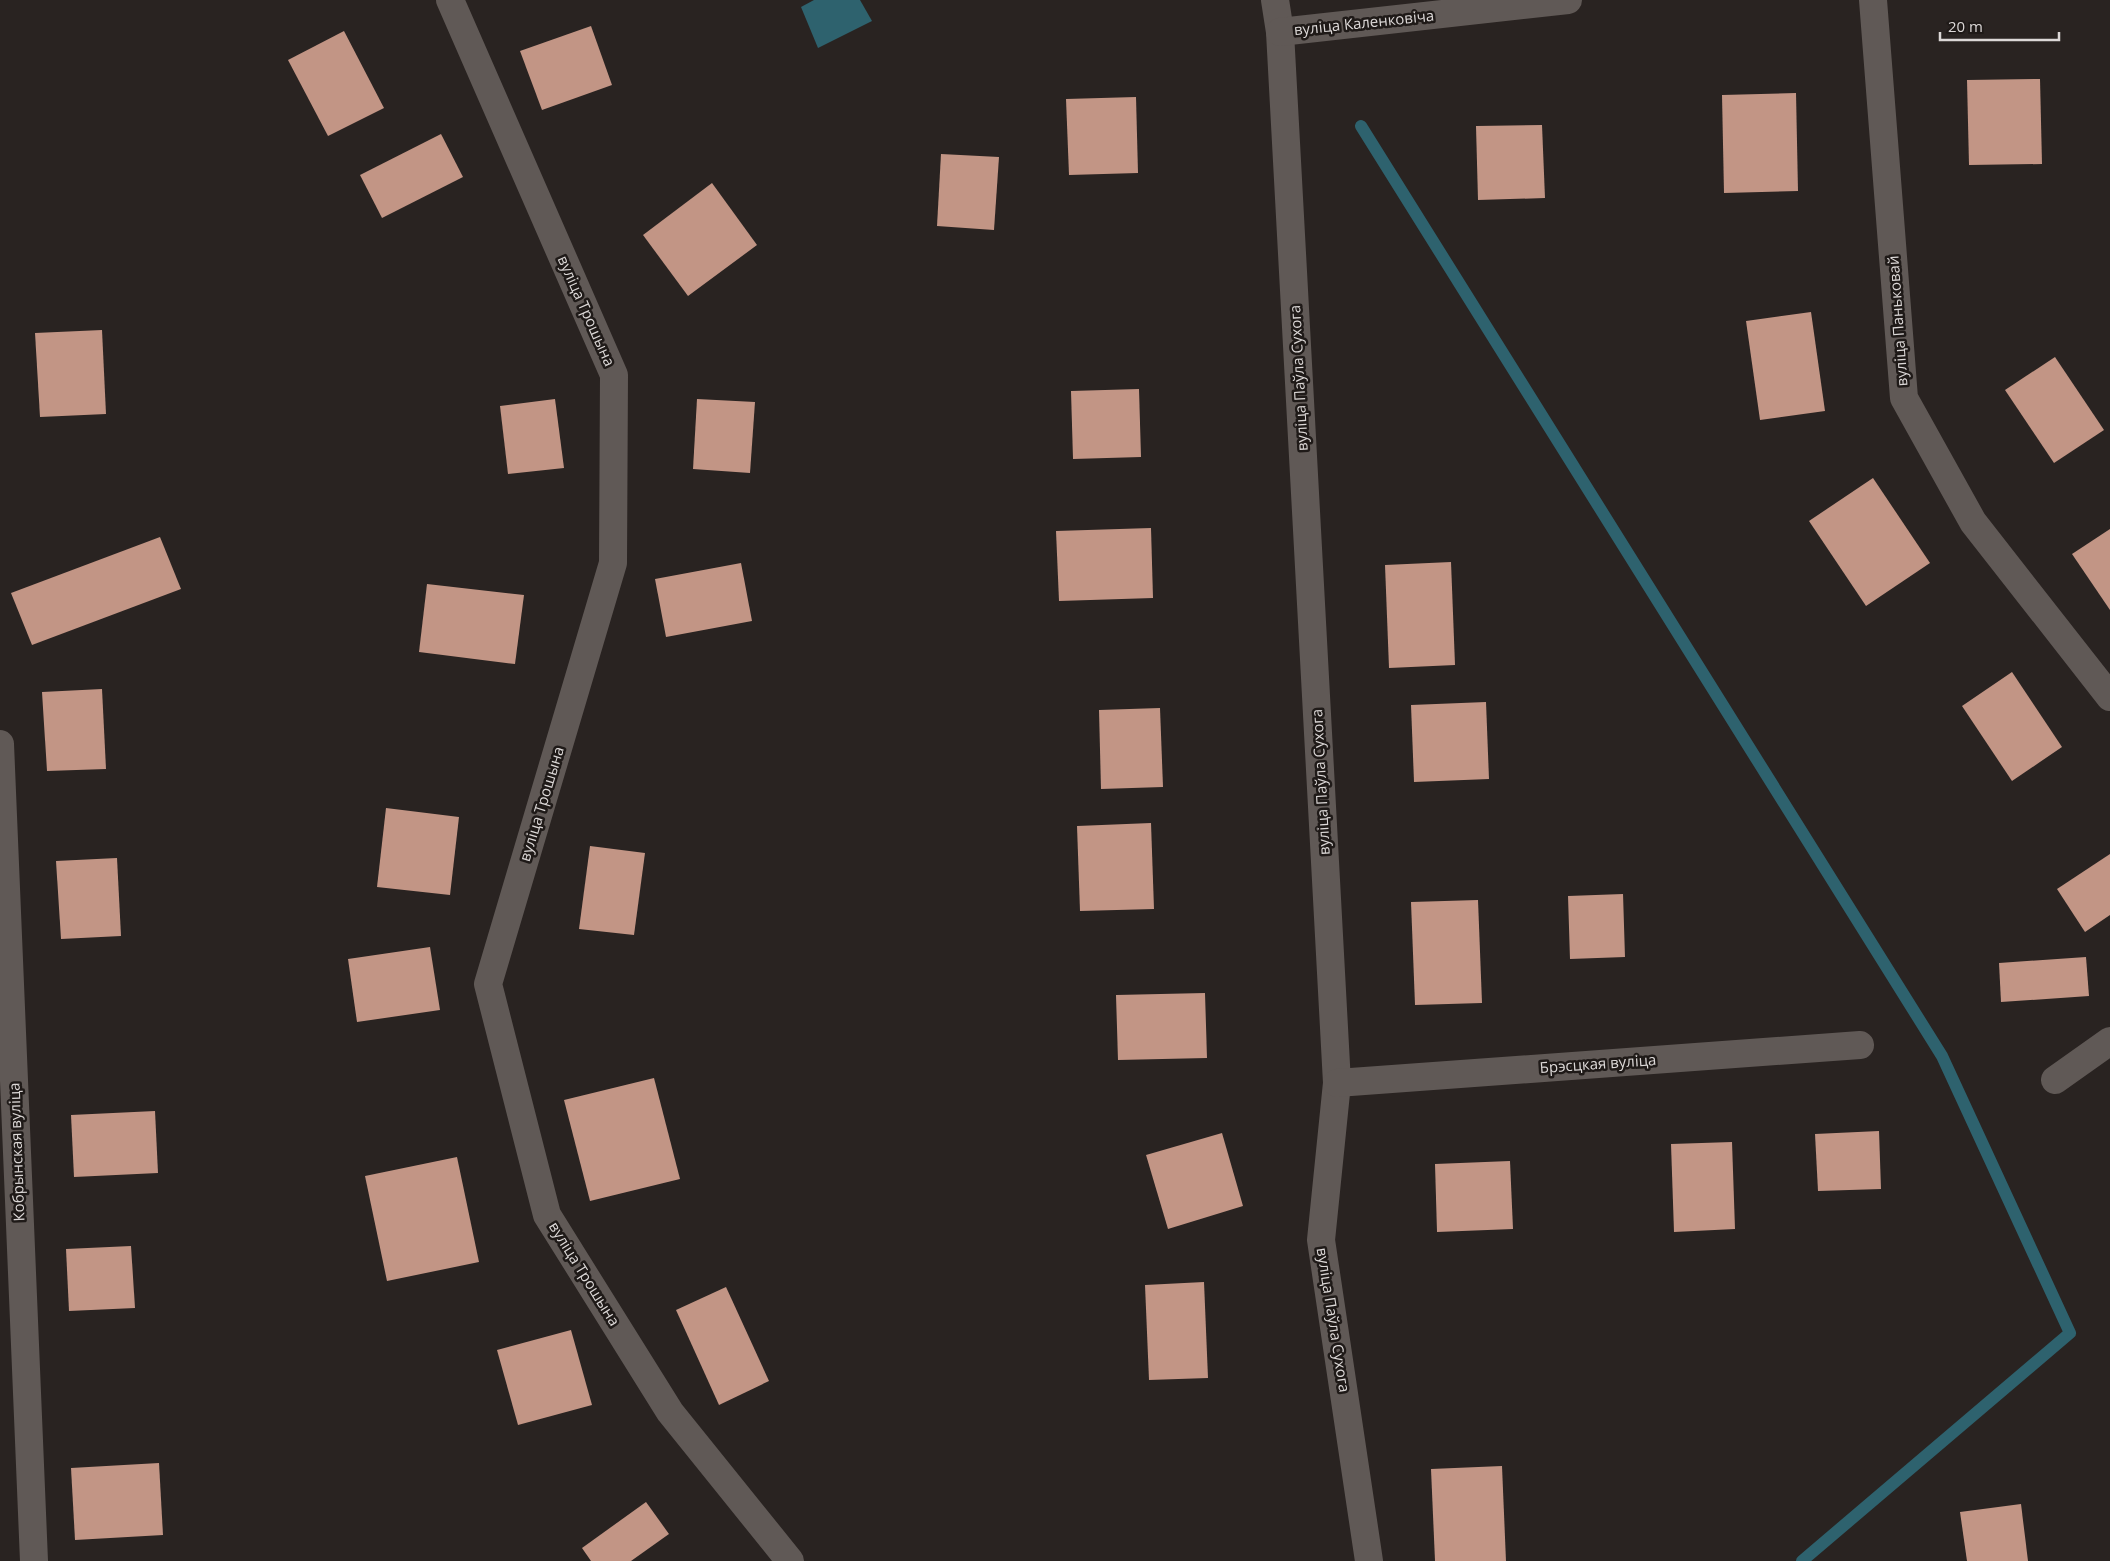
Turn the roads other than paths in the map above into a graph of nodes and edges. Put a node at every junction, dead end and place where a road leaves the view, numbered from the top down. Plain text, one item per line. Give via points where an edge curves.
1 (450, 0) edge
2 (1274, 0) edge
3 (1568, 0) edge
4 (1873, 0) edge
5 (1280, 32) junction
6 (2110, 698) edge
7 (0, 744) edge
8 (2110, 1041) edge
9 (1860, 1045) dead end
10 (2055, 1080) dead end
11 (1337, 1083) junction
12 (34, 1561) edge
13 (790, 1561) edge
14 (1369, 1561) edge

1 - 13 street, вуліца Трошына via 614,375 613,563 488,984 547,1215 670,1412
2 - 5 street, вуліца Паўла Сухога
3 - 5 street, вуліца Каленковіча
4 - 6 street, вуліца Паньковай via 1904,398 1973,522
5 - 11 street, вуліца Паўла Сухога
7 - 12 street, Кобрынская вуліца
8 - 10 street
9 - 11 street, Брэсцкая вуліца
11 - 14 street, вуліца Паўла Сухога via 1321,1240

